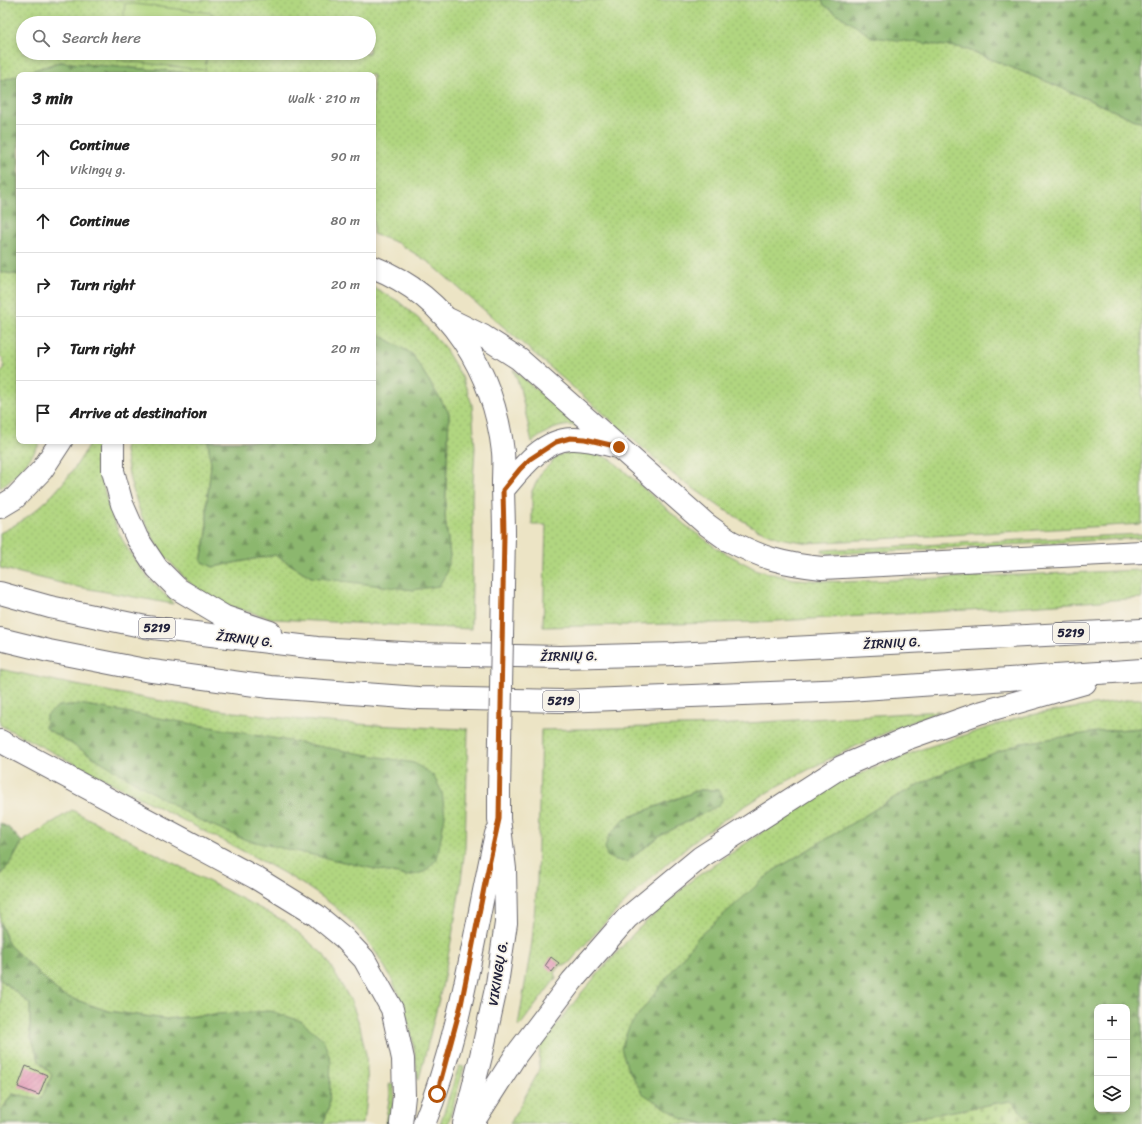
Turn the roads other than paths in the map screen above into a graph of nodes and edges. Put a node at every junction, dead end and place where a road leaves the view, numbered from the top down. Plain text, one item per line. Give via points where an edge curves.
1 (376, 268) edge
2 (448, 319) junction
3 (58, 444) edge
4 (113, 444) edge
5 (619, 447) junction
6 (503, 490) junction
7 (0, 507) edge
8 (1142, 552) edge
9 (0, 593) edge
10 (1142, 630) edge
11 (0, 639) edge
12 (317, 648) junction
13 (1134, 670) edge
14 (0, 741) edge
15 (499, 819) junction
16 (401, 1124) edge
17 (424, 1124) edge
18 (464, 1124) edge
19 (472, 1124) edge

1 - 2 main road via 415,291
2 - 5 main road via 483,336 519,359
2 - 6 main road, VIKINGŲ G. via 479,368 490,395 503,453
3 - 7 main road via 42,470 15,498
4 - 12 main road via 113,471 122,504 137,538 157,568 178,589 225,617
5 - 6 main road via 585,439 570,438 556,442 530,459
5 - 8 main road via 706,524 728,540 773,560 794,565 822,568
6 - 15 main road, VIKINGŲ G., bridge
9 - 12 main road, ŽIRNIŲ G. / 5219 via 50,607 146,627
10 - 12 main road, ŽIRNIŲ G. / 5219 via 675,654 560,657 418,654
11 - 13 main road, 5219 via 161,672 270,687 418,698 563,701 840,690
13 - 19 main road via 979,713 906,738 841,767 701,857 627,918 568,985 516,1055
14 - 16 main road via 256,878 316,915 344,938 364,959 392,1009 403,1060 404,1096
15 - 17 main road, VIKINGŲ G. via 461,1005 437,1094
15 - 18 main road, VIKINGŲ G. via 505,869 506,923 497,984

